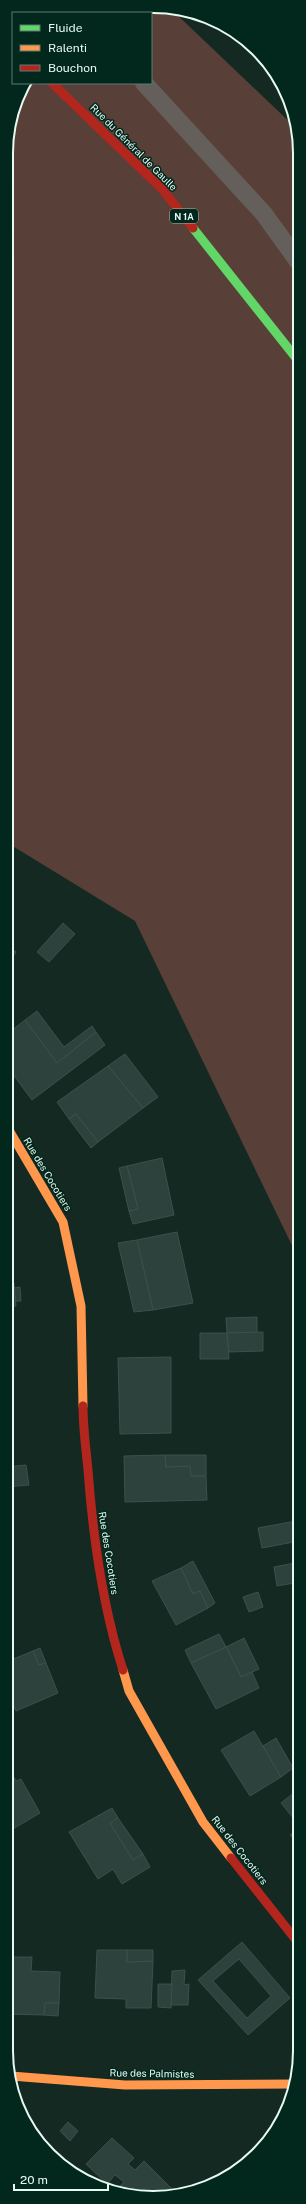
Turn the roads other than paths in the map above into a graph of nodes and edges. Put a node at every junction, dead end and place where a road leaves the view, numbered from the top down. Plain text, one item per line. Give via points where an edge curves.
1 (53, 84) edge
2 (145, 84) edge
3 (293, 254) edge
4 (293, 354) edge
5 (13, 1137) edge
6 (293, 1936) edge
7 (16, 2076) edge
8 (289, 2084) edge

1 - 4 street, Rue du Général de Gaulle / N 1A via 162,189
2 - 3 lane via 264,214
5 - 6 street, Rue des Cocotiers via 63,1222 74,1268 81,1306 82,1411 91,1513 112,1637 129,1691 203,1822
7 - 8 street, Rue des Palmistes via 125,2085

